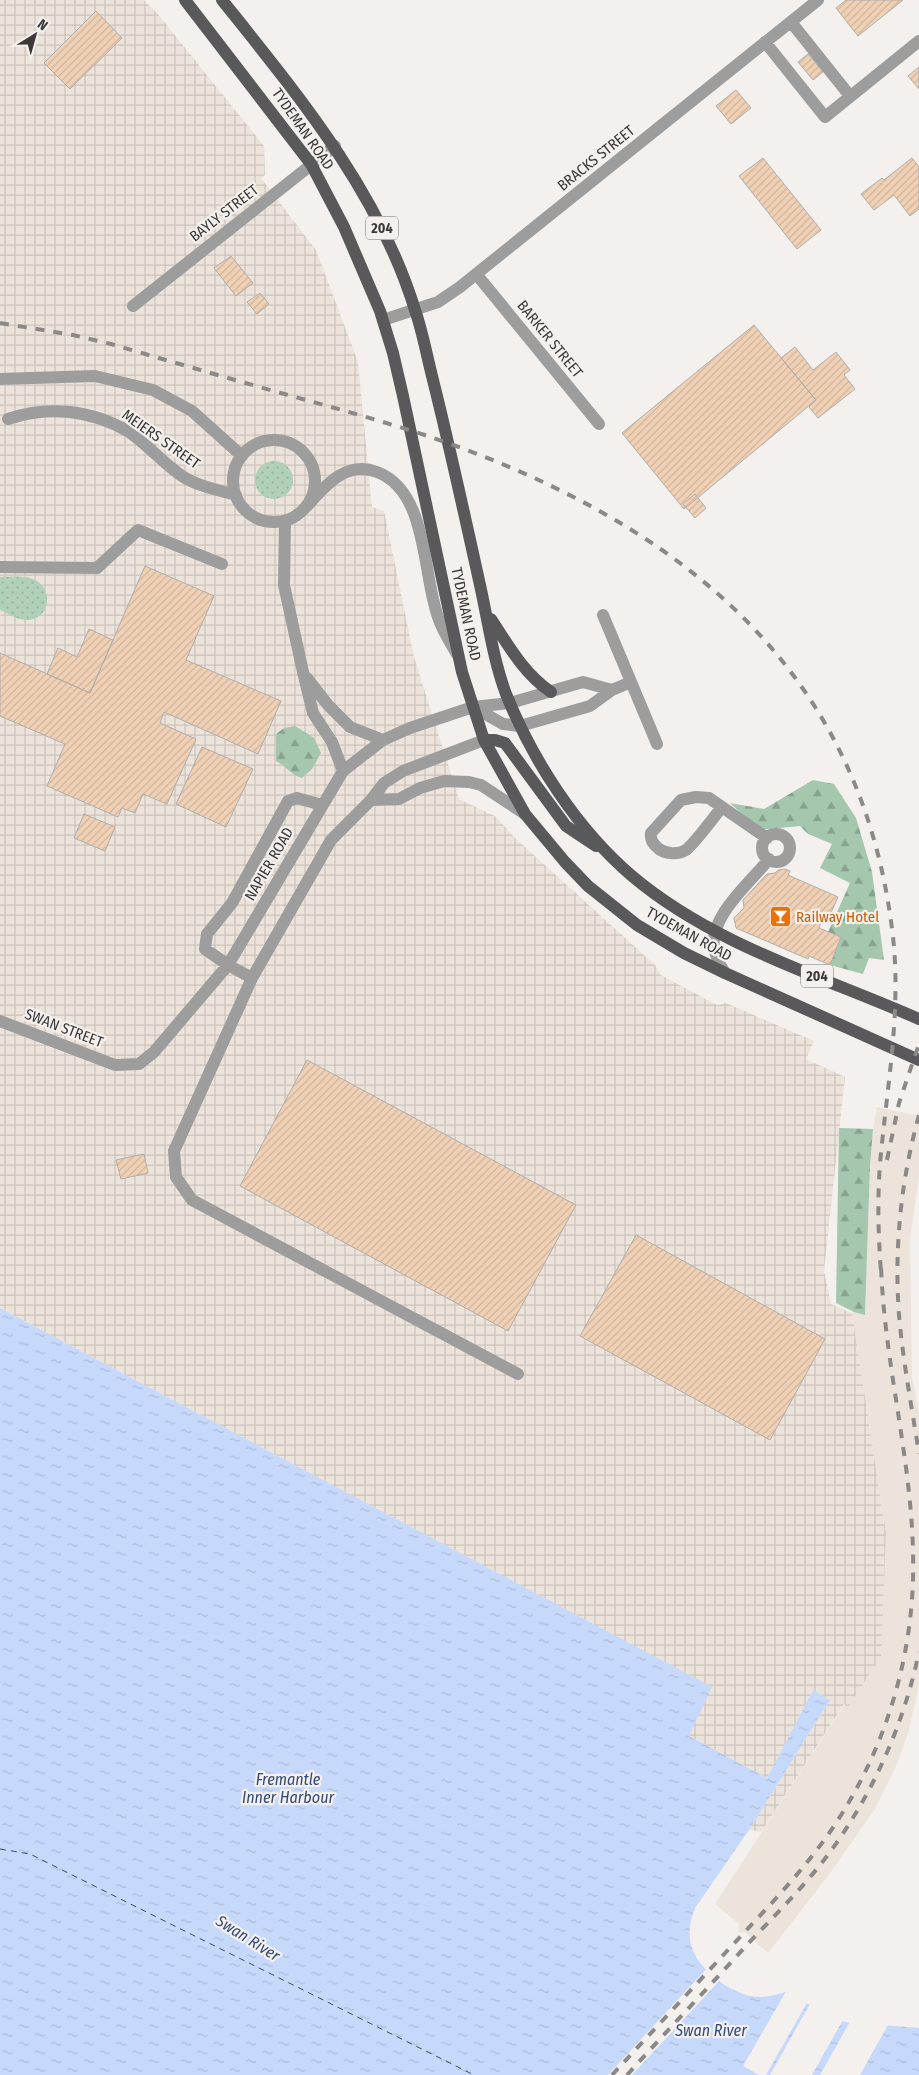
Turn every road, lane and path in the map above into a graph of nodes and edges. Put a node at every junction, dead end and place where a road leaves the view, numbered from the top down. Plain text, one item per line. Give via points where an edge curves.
1 (185, 0) edge
2 (222, 0) edge
3 (818, 0) edge
4 (791, 22) junction
5 (765, 42) junction
6 (919, 42) edge
7 (850, 96) junction
8 (335, 146) junction
9 (311, 164) junction
10 (476, 275) junction
11 (133, 306) dead end
12 (415, 310) junction
13 (383, 320) junction
14 (0, 379) edge
15 (8, 419) dead end
16 (599, 424) dead end
17 (242, 456) junction
18 (236, 495) junction
19 (307, 506) junction
20 (285, 521) junction
21 (222, 564) dead end
22 (0, 567) edge
23 (486, 610) junction
24 (603, 616) dead end
25 (457, 654) junction
26 (303, 672) junction
27 (631, 682) junction
28 (612, 690) junction
29 (551, 692) junction
30 (510, 703) junction
31 (473, 707) junction
32 (520, 726) junction
33 (382, 740) junction
34 (484, 740) junction
35 (657, 744) dead end
36 (343, 771) junction
37 (370, 800) junction
38 (322, 805) junction
39 (722, 807) junction
40 (524, 814) junction
41 (767, 838) junction
42 (611, 856) junction
43 (769, 860) junction
44 (715, 932) junction
45 (228, 965) junction
46 (724, 973) junction
47 (252, 978) junction
48 (919, 1019) edge
49 (0, 1021) edge
50 (919, 1060) edge
51 (115, 1065) joint
52 (518, 1374) dead end

1 - 9 main road, TYDEMAN ROAD / 204
2 - 8 main road, TYDEMAN ROAD / 204
3 - 4 street, BRACKS STREET
4 - 5 street, BRACKS STREET
4 - 7 street
5 - 7 street via 824,116
5 - 10 street, BRACKS STREET
6 - 7 street
8 - 9 street, BAYLY STREET
8 - 12 main road, TYDEMAN ROAD / 204 via 388,238
9 - 11 street, BAYLY STREET
9 - 13 main road, TYDEMAN ROAD / 204 via 344,227
10 - 12 street, BRACKS STREET via 438,302
10 - 16 street, BARKER STREET
12 - 13 street, BRACKS STREET
12 - 23 main road, TYDEMAN ROAD / 204
13 - 25 main road, TYDEMAN ROAD / 204 via 403,396
14 - 17 street via 95,376 153,390 192,411
15 - 18 street, MEIERS STREET via 24,413 79,412 105,420 128,432 182,476
17 - 18 street via 234,478
17 - 19 street via 265,442 279,441 299,449 309,459 314,472 314,493
18 - 20 street via 244,508 256,517 270,522
19 - 20 street
19 - 25 street via 334,478 354,470 373,470 393,481 417,523 438,617
20 - 26 street via 284,585
21 - 22 street via 138,530 96,568
23 - 29 main road via 515,656 537,682
23 - 30 main road, TYDEMAN ROAD / 204
24 - 27 street
25 - 31 main road, TYDEMAN ROAD / 204
26 - 33 street via 350,727
26 - 36 street via 313,713 332,742
27 - 28 street
27 - 35 street
28 - 29 street, NAPIER ROAD via 583,682
28 - 32 street via 590,706
29 - 30 street, NAPIER ROAD
30 - 31 street, NAPIER ROAD
30 - 32 main road, TYDEMAN ROAD / 204
31 - 32 street via 503,724
31 - 33 street, NAPIER ROAD
31 - 34 main road, TYDEMAN ROAD / 204
32 - 42 main road, TYDEMAN ROAD / 204 via 563,798
33 - 36 street, NAPIER ROAD
34 - 37 street via 403,771 384,784
34 - 40 main road, TYDEMAN ROAD / 204
34 - 42 main road via 505,743 566,826
36 - 38 street, NAPIER ROAD
37 - 40 street via 399,799 444,781 469,782 480,785
37 - 47 street via 331,840
38 - 45 street, NAPIER ROAD
38 - 45 street via 297,798 288,801 232,903 207,934 205,949
39 - 39 street via 686,850 674,854 662,851 650,838 681,800 696,796 709,798
39 - 41 street
40 - 46 main road, TYDEMAN ROAD / 204 via 565,862 611,905 684,953
41 - 43 street via 763,849
41 - 43 street via 775,834 784,837 790,848 785,859
42 - 44 main road, TYDEMAN ROAD / 204 via 670,906
43 - 44 street via 731,903
44 - 46 street via 714,947
44 - 48 main road, TYDEMAN ROAD / 204
45 - 47 street
45 - 51 street, NAPIER ROAD via 154,1052 138,1064
46 - 50 main road, TYDEMAN ROAD / 204
47 - 52 street via 174,1151 176,1177 192,1200
49 - 51 street, SWAN STREET

